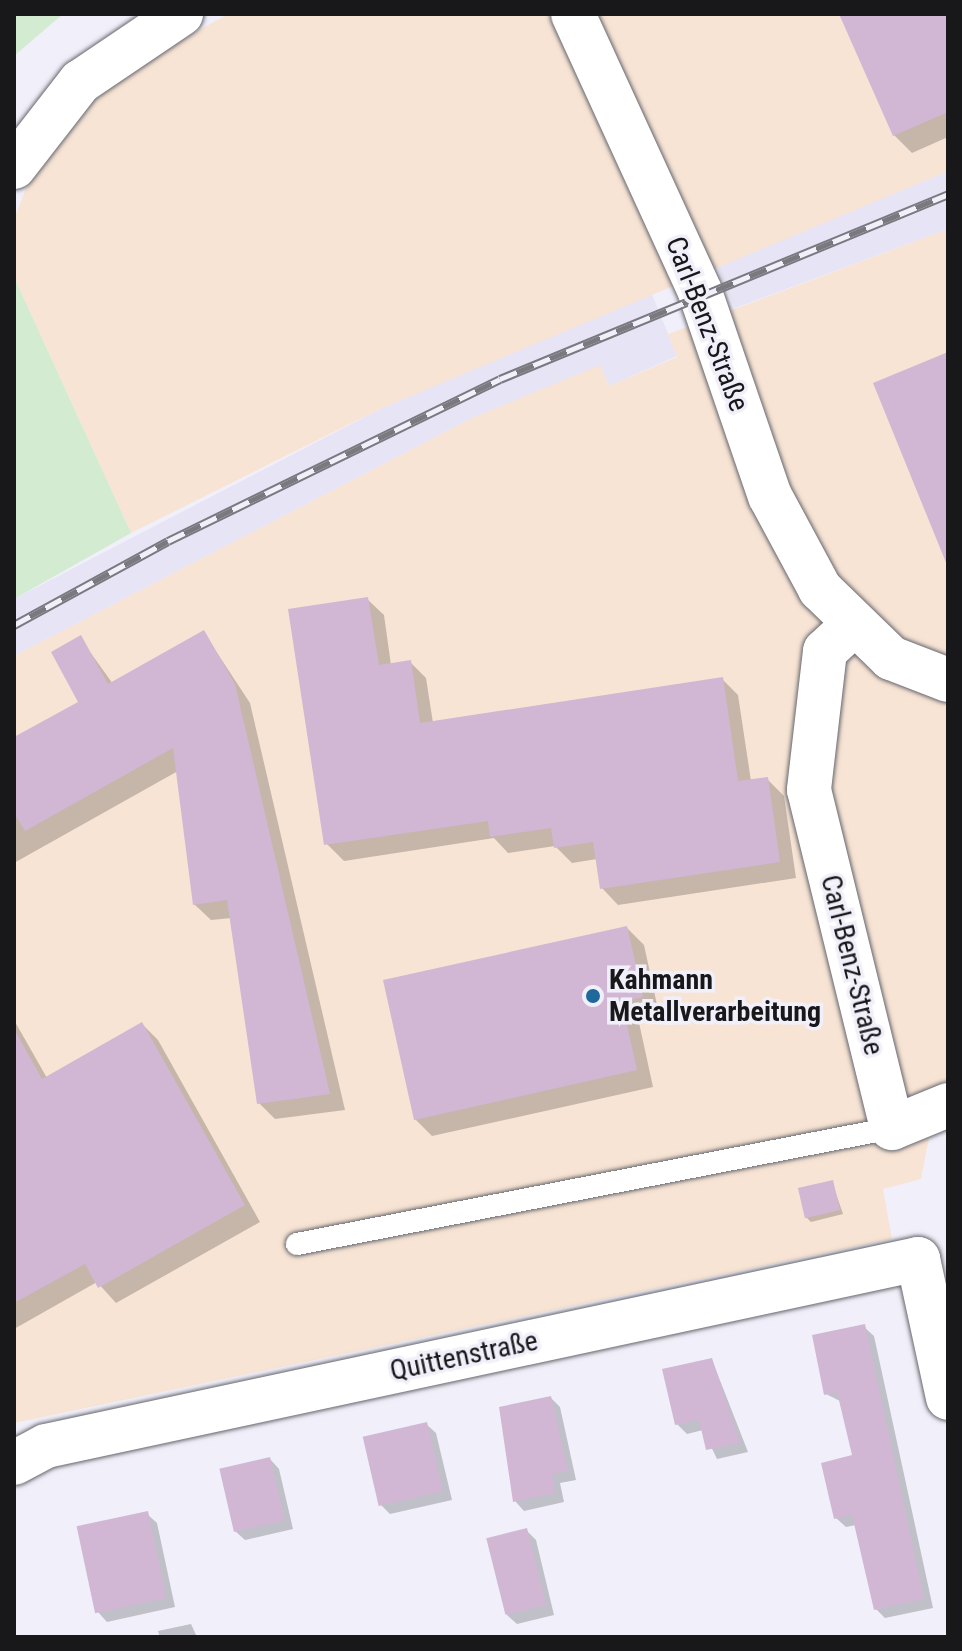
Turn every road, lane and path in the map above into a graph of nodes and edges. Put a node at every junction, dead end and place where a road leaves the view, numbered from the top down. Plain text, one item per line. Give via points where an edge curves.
1 (181, 14) edge
2 (573, 14) edge
3 (14, 167) edge
4 (853, 625) junction
5 (948, 680) edge
6 (948, 1105) edge
7 (892, 1128) junction
8 (297, 1244) dead end
9 (948, 1398) edge
10 (14, 1463) edge

1 - 3 street via 80,82
2 - 4 street, Carl-Benz-Straße via 700,292 770,496 820,589
4 - 5 street, Carl-Benz-Straße via 891,658
4 - 7 street, Carl-Benz-Straße via 825,651 809,790
6 - 7 street
7 - 8 lane
9 - 10 street, Quittenstraße via 918,1259 46,1446

